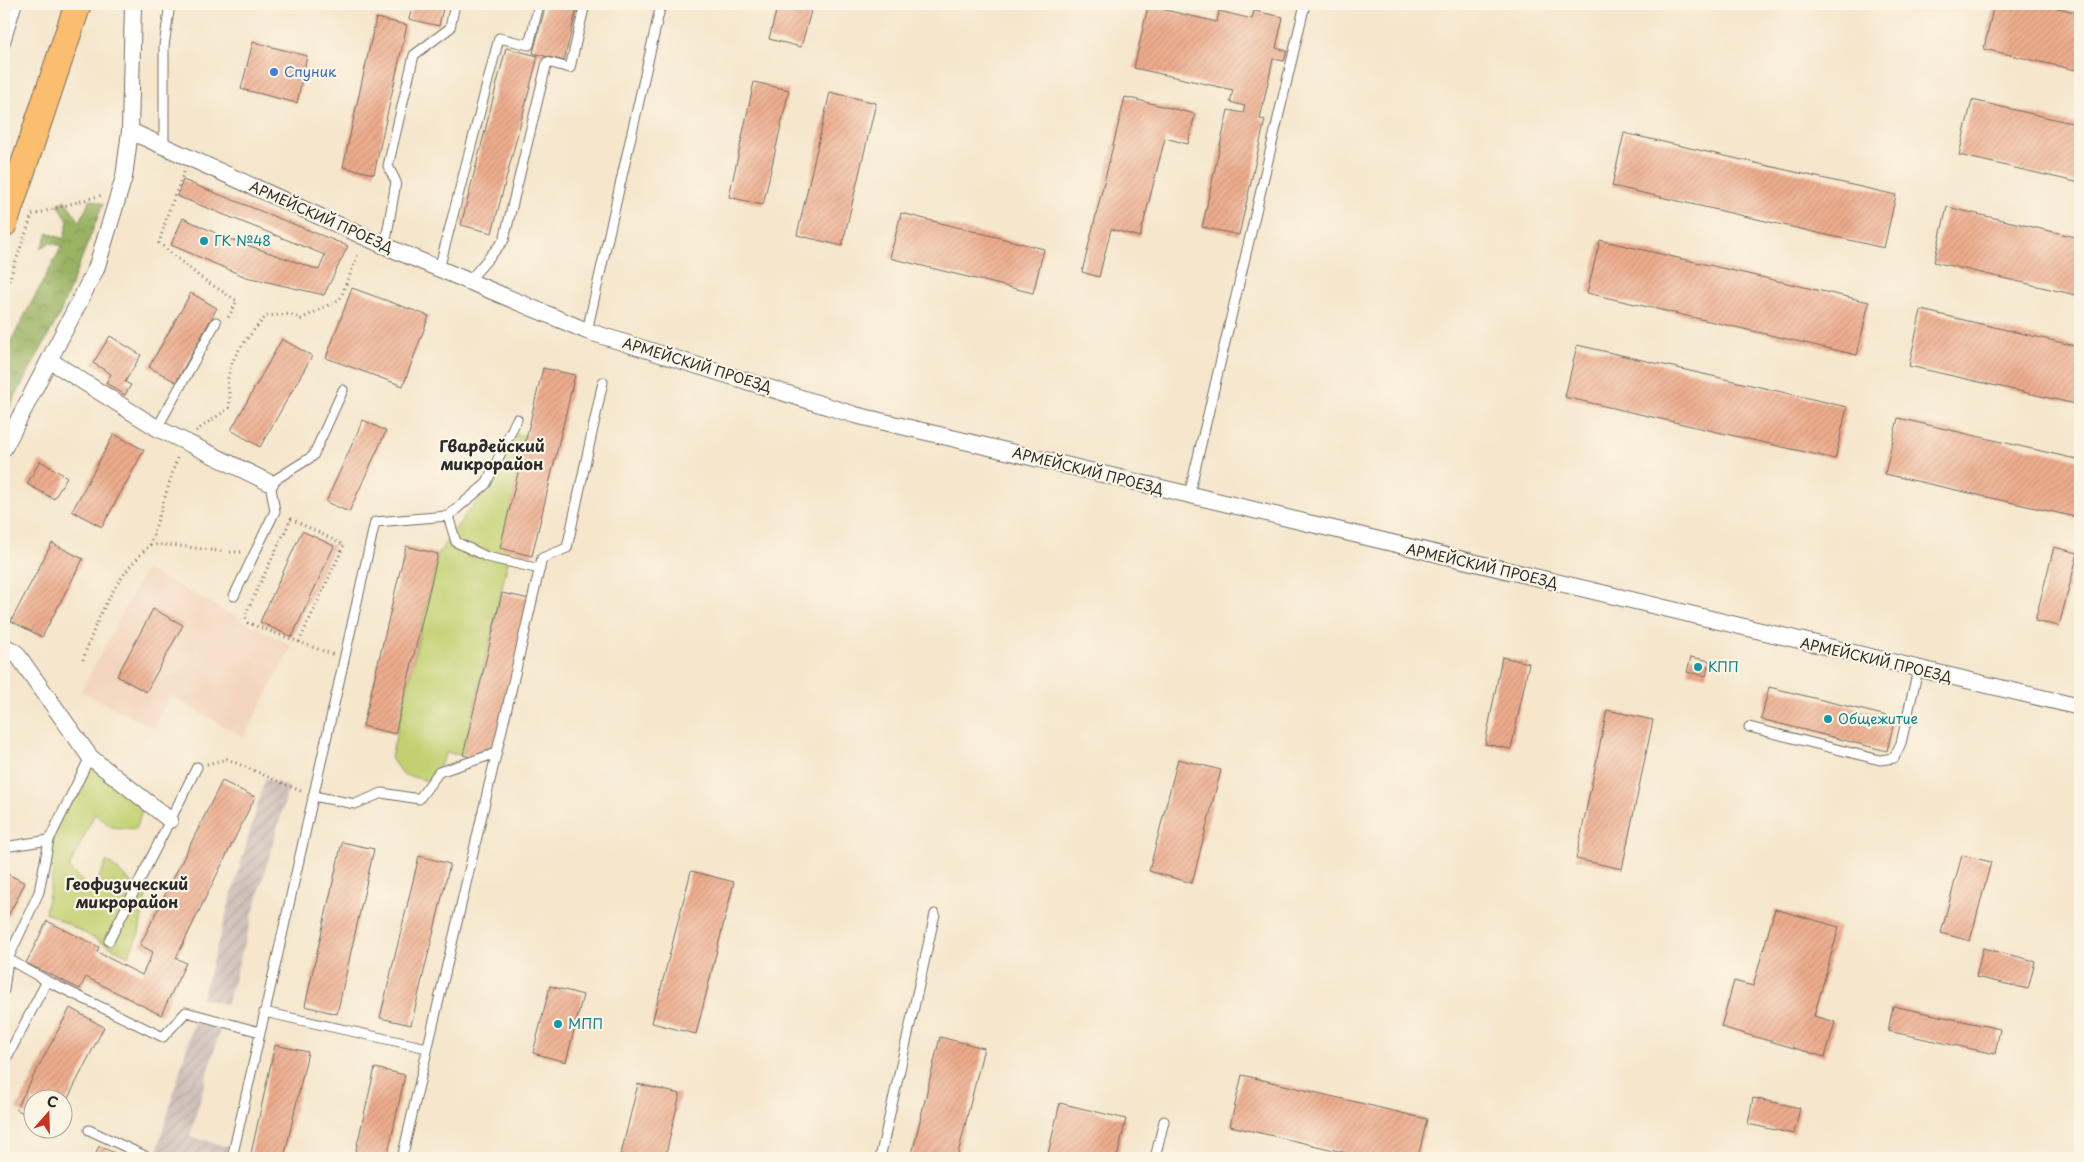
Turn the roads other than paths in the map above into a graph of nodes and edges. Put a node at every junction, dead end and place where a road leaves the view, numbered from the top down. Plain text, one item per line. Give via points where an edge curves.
1 (17, 4) edge
2 (78, 4) edge
3 (133, 4) edge
4 (170, 4) edge
5 (455, 4) edge
6 (539, 4) edge
7 (585, 4) edge
8 (661, 4) edge
9 (1305, 4) edge
10 (4, 47) edge
11 (130, 131) junction
12 (164, 147) junction
13 (4, 224) edge
14 (385, 246) junction
15 (439, 269) junction
16 (468, 282) junction
17 (220, 325) road end
18 (587, 331) junction
19 (49, 360) junction
20 (603, 382) dead end
21 (343, 390) dead end
22 (517, 419) dead end
23 (157, 428) junction
24 (4, 448) edge
25 (270, 483) junction
26 (1189, 495) junction
27 (448, 516) junction
28 (540, 569) junction
29 (234, 596) dead end
30 (4, 646) edge
31 (1918, 670) junction
32 (2080, 708) edge
33 (1749, 727) dead end
34 (497, 753) junction
35 (90, 757) junction
36 (197, 767) road end
37 (313, 796) junction
38 (170, 820) junction
39 (49, 840) junction
40 (4, 847) edge
41 (936, 914) dead end
42 (109, 941) dead end
43 (8, 959) junction
44 (47, 981) junction
45 (4, 990) edge
46 (264, 1012) junction
47 (260, 1032) junction
48 (427, 1048) junction
49 (4, 1063) edge
50 (1164, 1121) dead end
51 (89, 1130) dead end
52 (144, 1158) edge
53 (232, 1158) edge
54 (402, 1158) edge
55 (880, 1158) edge
56 (1155, 1158) edge

1 - 10 lane
2 - 13 main road
3 - 11 street
4 - 12 lane via 164,46
5 - 14 lane via 450,28 414,55 388,166 396,182
6 - 15 lane via 529,45 500,38
7 - 16 lane via 570,68 548,62 504,240
8 - 18 lane
9 - 26 lane
11 - 12 street, АРМЕЙСКИЙ ПРОЕЗД
11 - 19 street via 124,177 96,269
12 - 14 street, АРМЕЙСКИЙ ПРОЕЗД
14 - 15 street, АРМЕЙСКИЙ ПРОЕЗД
15 - 16 street, АРМЕЙСКИЙ ПРОЕЗД
16 - 18 street, АРМЕЙСКИЙ ПРОЕЗД
17 - 23 lane
18 - 26 street, АРМЕЙСКИЙ ПРОЕЗД via 855,415
19 - 23 street
19 - 24 street
20 - 28 lane via 567,548 542,558
21 - 25 lane via 313,456
22 - 27 lane via 486,484
23 - 25 street
25 - 29 lane via 275,511
26 - 31 street, АРМЕЙСКИЙ ПРОЕЗД
27 - 28 lane via 456,542 487,557
27 - 37 lane via 375,522
28 - 34 lane
30 - 35 street via 16,653
31 - 32 street, АРМЕЙСКИЙ ПРОЕЗД
31 - 33 lane via 1901,743 1894,758 1880,760
34 - 37 lane via 439,772 419,799 382,793 355,804
34 - 48 lane
35 - 38 street
35 - 39 lane
36 - 38 lane
37 - 46 lane
38 - 42 lane
39 - 40 lane
39 - 43 lane via 39,892
41 - 55 lane
43 - 44 lane
43 - 45 lane
44 - 47 lane via 163,1036 186,1012
44 - 49 lane
46 - 47 lane
46 - 48 lane
47 - 53 lane
48 - 54 lane
50 - 56 lane
51 - 52 lane

